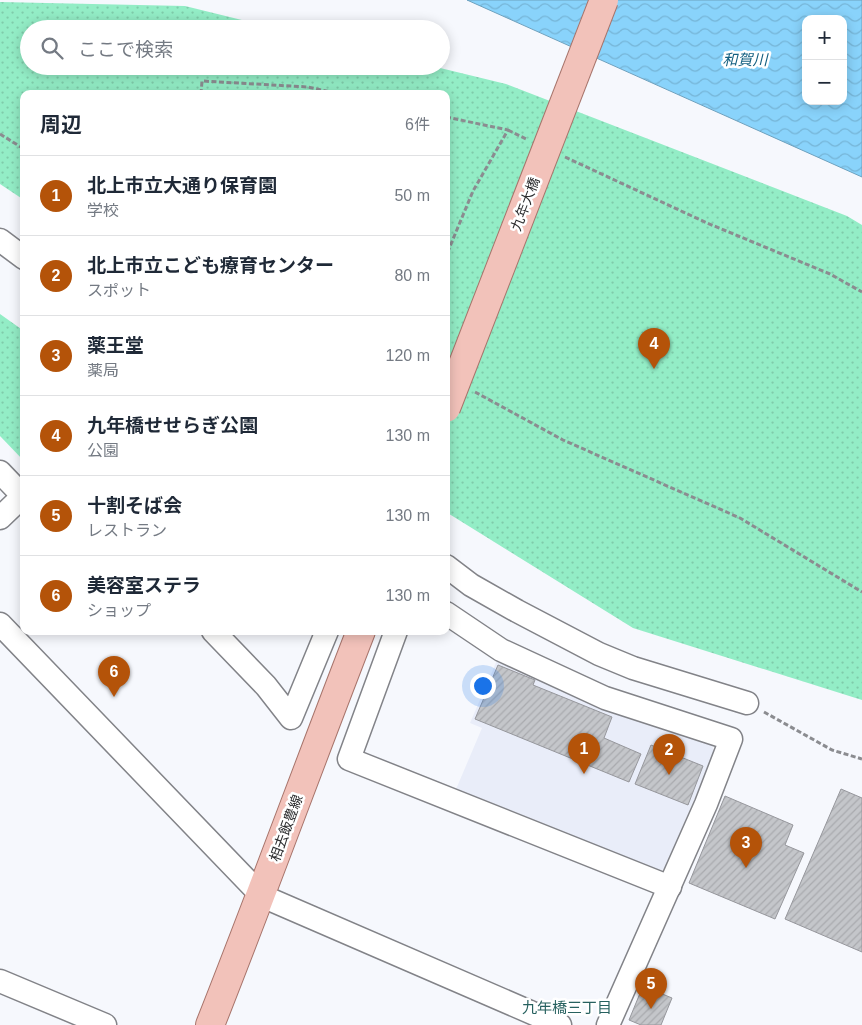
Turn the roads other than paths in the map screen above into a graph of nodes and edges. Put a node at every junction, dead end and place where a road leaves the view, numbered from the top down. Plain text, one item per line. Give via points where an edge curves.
1 (604, 0) edge
2 (0, 240) edge
3 (20, 255) edge
4 (450, 398) edge
5 (0, 472) edge
6 (20, 493) edge
7 (20, 499) edge
8 (0, 518) edge
9 (450, 569) edge
10 (450, 616) edge
11 (0, 624) edge
12 (217, 635) edge
13 (325, 635) edge
14 (359, 635) edge
15 (395, 635) edge
16 (747, 703) road end
17 (670, 888) junction
18 (262, 896) junction
19 (0, 982) edge
20 (105, 1025) edge
21 (210, 1025) edge
22 (560, 1025) edge
23 (608, 1025) edge

1 - 4 main road, 九年大橋, bridge
2 - 3 street
5 - 6 street
7 - 8 street
9 - 16 street via 517,612 599,654 633,668
10 - 17 street via 501,650 605,698 732,739
11 - 18 street
12 - 13 street via 266,686 291,718
14 - 18 main road, 相去飯豊線
15 - 17 street via 349,759
17 - 23 street
18 - 21 main road, 相去飯豊線
18 - 22 street
19 - 20 street

